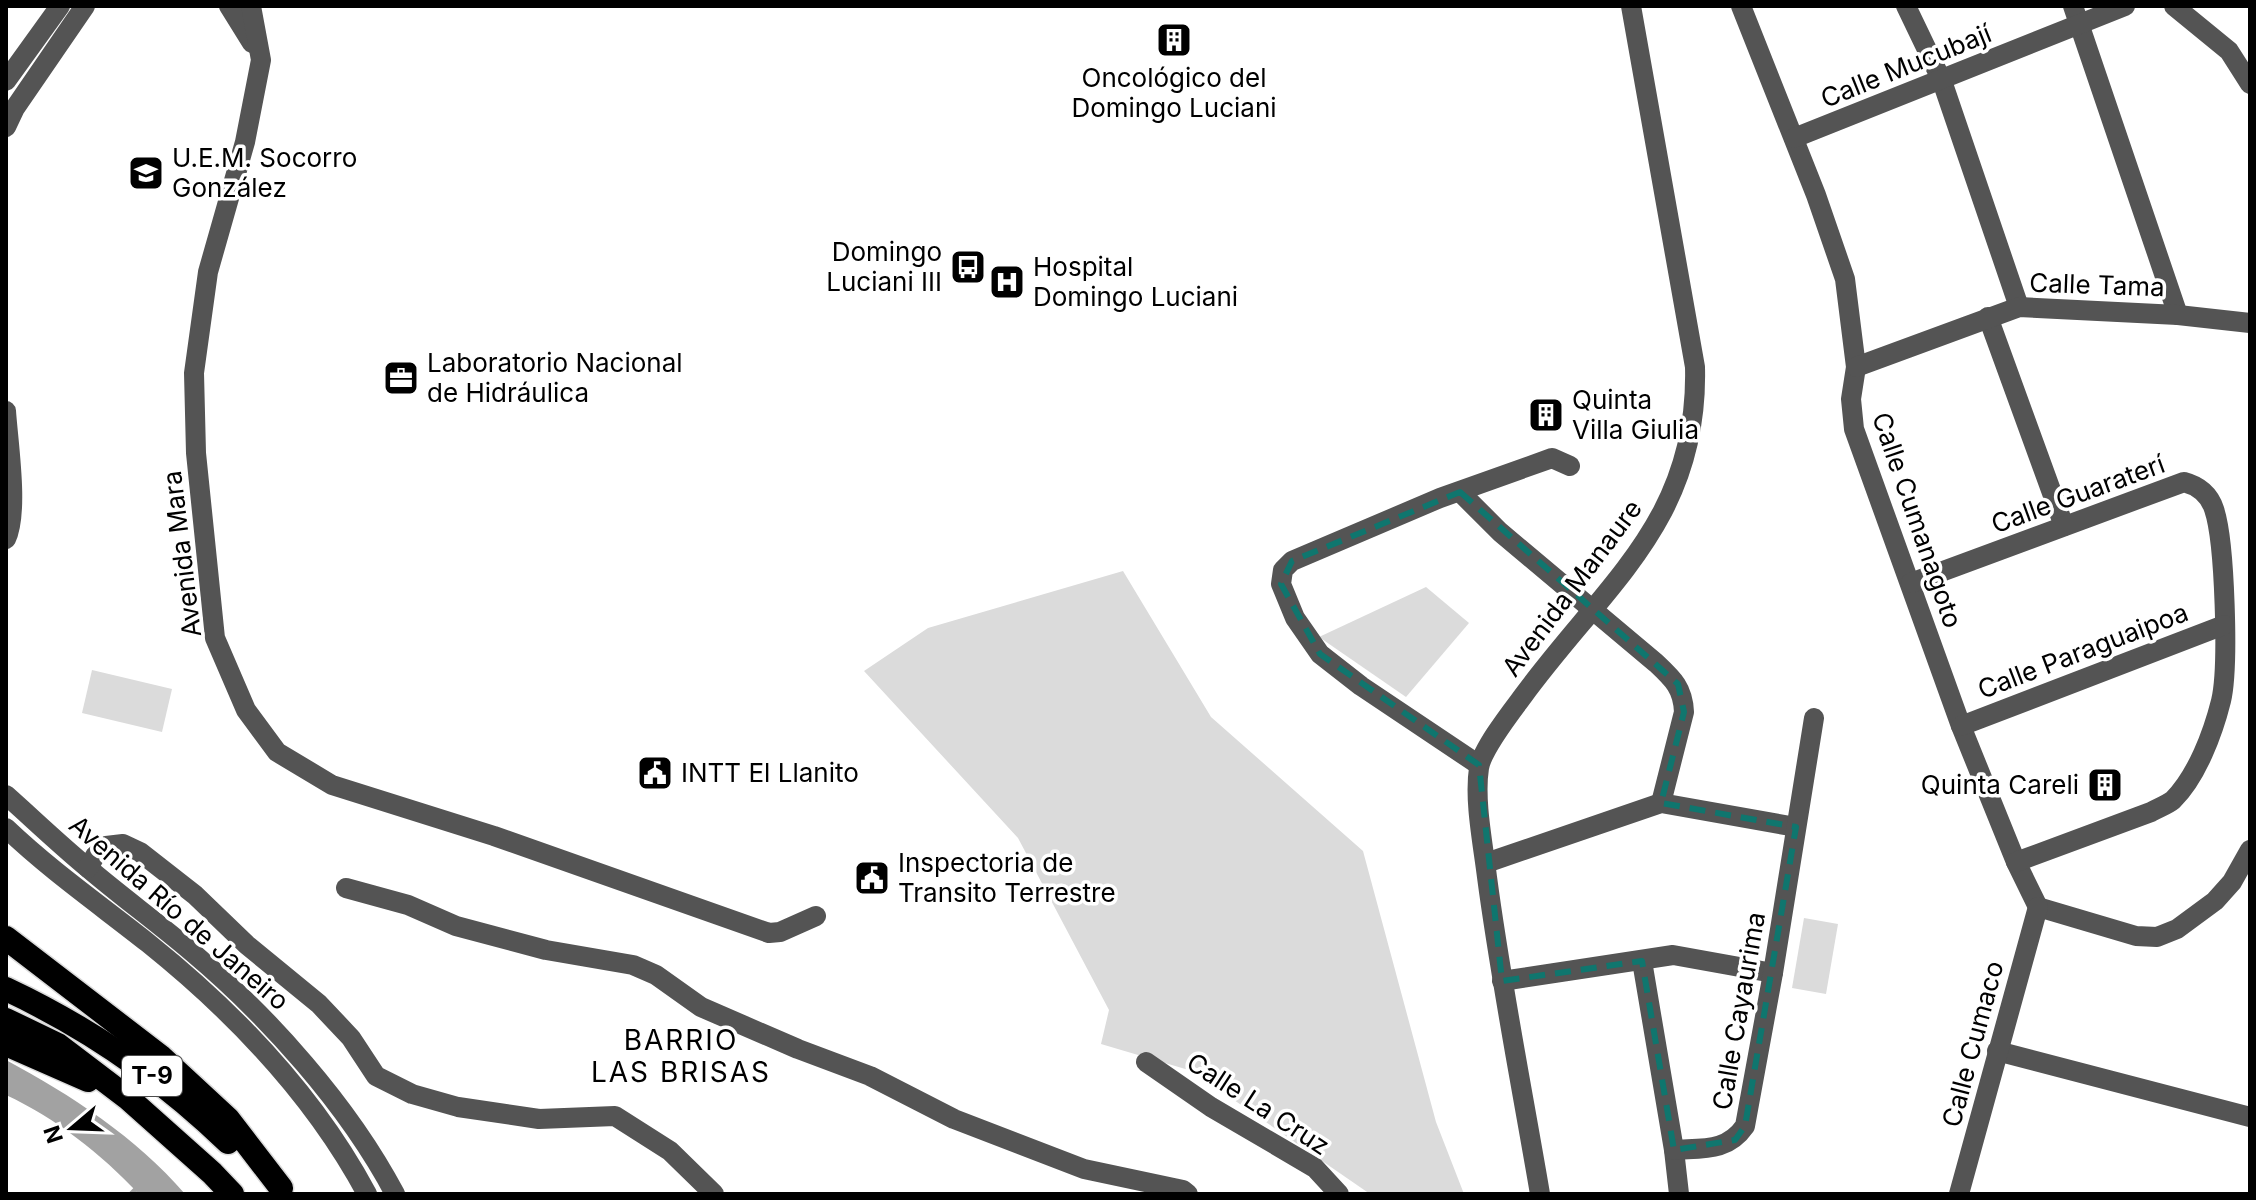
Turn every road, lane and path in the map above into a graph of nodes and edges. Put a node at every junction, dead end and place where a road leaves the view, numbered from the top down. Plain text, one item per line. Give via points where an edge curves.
1 (60, 6) edge
2 (85, 6) edge
3 (229, 6) edge
4 (251, 6) edge
5 (1631, 6) edge
6 (1741, 6) edge
7 (1906, 6) edge
8 (2125, 6) edge
9 (2174, 6) edge
10 (2077, 15) edge
11 (261, 60) junction
12 (6, 81) edge
13 (1942, 81) junction
14 (2250, 84) edge
15 (6, 127) edge
16 (1794, 138) junction
17 (2019, 307) junction
18 (2178, 315) junction
19 (1988, 317) junction
20 (2250, 323) edge
21 (1856, 367) junction
22 (6, 411) edge
23 (1570, 466) dead end
24 (1460, 492) junction
25 (2064, 526) junction
26 (7, 539) edge
27 (1911, 583) junction
28 (1594, 612) junction
29 (2224, 625) junction
30 (1814, 718) dead end
31 (1961, 726) junction
32 (1479, 765) junction
33 (6, 795) edge
34 (1661, 803) junction
35 (1796, 827) junction
36 (6, 828) edge
37 (2250, 850) edge
38 (2016, 862) junction
39 (1486, 863) junction
40 (88, 868) junction
41 (346, 888) dead end
42 (2038, 907) junction
43 (816, 916) dead end
44 (6, 938) edge
45 (1642, 961) junction
46 (1773, 973) junction
47 (1502, 981) junction
48 (6, 989) edge
49 (6, 1020) edge
50 (6, 1044) edge
51 (1997, 1051) junction
52 (1146, 1062) dead end
53 (129, 1099) junction
54 (2250, 1117) edge
55 (1674, 1150) junction
56 (284, 1191) edge
57 (232, 1194) edge
58 (367, 1194) edge
59 (395, 1194) edge
60 (714, 1194) edge
61 (1188, 1194) edge
62 (1339, 1194) edge
63 (1540, 1194) edge
64 (1679, 1194) edge
65 (1959, 1194) edge

1 - 12 street
2 - 15 street
3 - 11 street
4 - 11 street, Avenida Mara
5 - 28 street, Avenida Manaure via 1695,367 1696,404 1682,471 1668,502
6 - 16 street, Calle Cumanagoto
7 - 13 street
8 - 10 street, Calle Mucubají
9 - 14 street via 2229,51
10 - 13 street, Calle Mucubají
10 - 18 street
11 - 43 street, Avenida Mara via 245,142 208,272 194,373 196,453 215,638 246,710 277,752 332,785 769,933
13 - 16 street, Calle Mucubají
13 - 17 street
16 - 21 street, Calle Cumanagoto via 1845,279
17 - 18 street, Calle Tama
17 - 19 street, Calle Tama
18 - 20 street, Calle Tama
19 - 21 street, Calle Tama
19 - 25 street
21 - 27 street, Calle Cumanagoto via 1854,429
22 - 26 street via 12,489
23 - 24 street via 1552,458
24 - 28 street
24 - 32 street via 1292,561 1283,570 1281,584 1295,618 1320,654
25 - 27 street, Calle Guaraterí
25 - 29 street, Calle Guaraterí via 2184,482 2196,485 2207,495 2217,521
27 - 31 street, Calle Cumanagoto
28 - 32 street, Avenida Manaure via 1540,673
28 - 34 street via 1678,684 1683,697 1684,712
29 - 31 street, Calle Paraguaipoa
29 - 38 street, Calle Guaraterí via 2221,699 2183,788 2151,812
30 - 35 street, Calle Cayaurima
31 - 38 street, Calle Cumanagoto
32 - 39 street, Avenida Manaure
33 - 40 street, Avenida Río de Janeiro
34 - 35 street
34 - 39 street
35 - 46 street, Calle Cayaurima
36 - 58 street, Avenida Río de Janeiro via 173,964 256,1041
37 - 42 street via 2215,901 2157,937 2136,936
38 - 42 street, Calle Cumanagoto
39 - 47 street, Avenida Manaure
40 - 59 street, Avenida Río de Janeiro via 261,1015 307,1067
40 - 60 street via 106,846 123,844 140,852 319,1004 376,1076 412,1094 458,1107 539,1119 615,1116 670,1151
41 - 61 street via 408,905 456,926 546,950 633,965 701,1007 870,1076 954,1119 1084,1169
42 - 51 street, Calle Cumaco
44 - 56 highway via 182,1075 235,1128
45 - 46 street via 1673,955
45 - 47 street
45 - 55 street
46 - 55 street, Calle Cayaurima via 1745,1126 1735,1140 1720,1146
47 - 63 street, Avenida Manaure
48 - 56 highway, T-9 via 158,1080
49 - 53 highway, T-9 via 58,1045
50 - 53 highway
51 - 54 street
51 - 65 street, Calle Cumaco
52 - 62 street, Calle La Cruz via 1315,1168
53 - 57 highway, T-9
55 - 64 street

